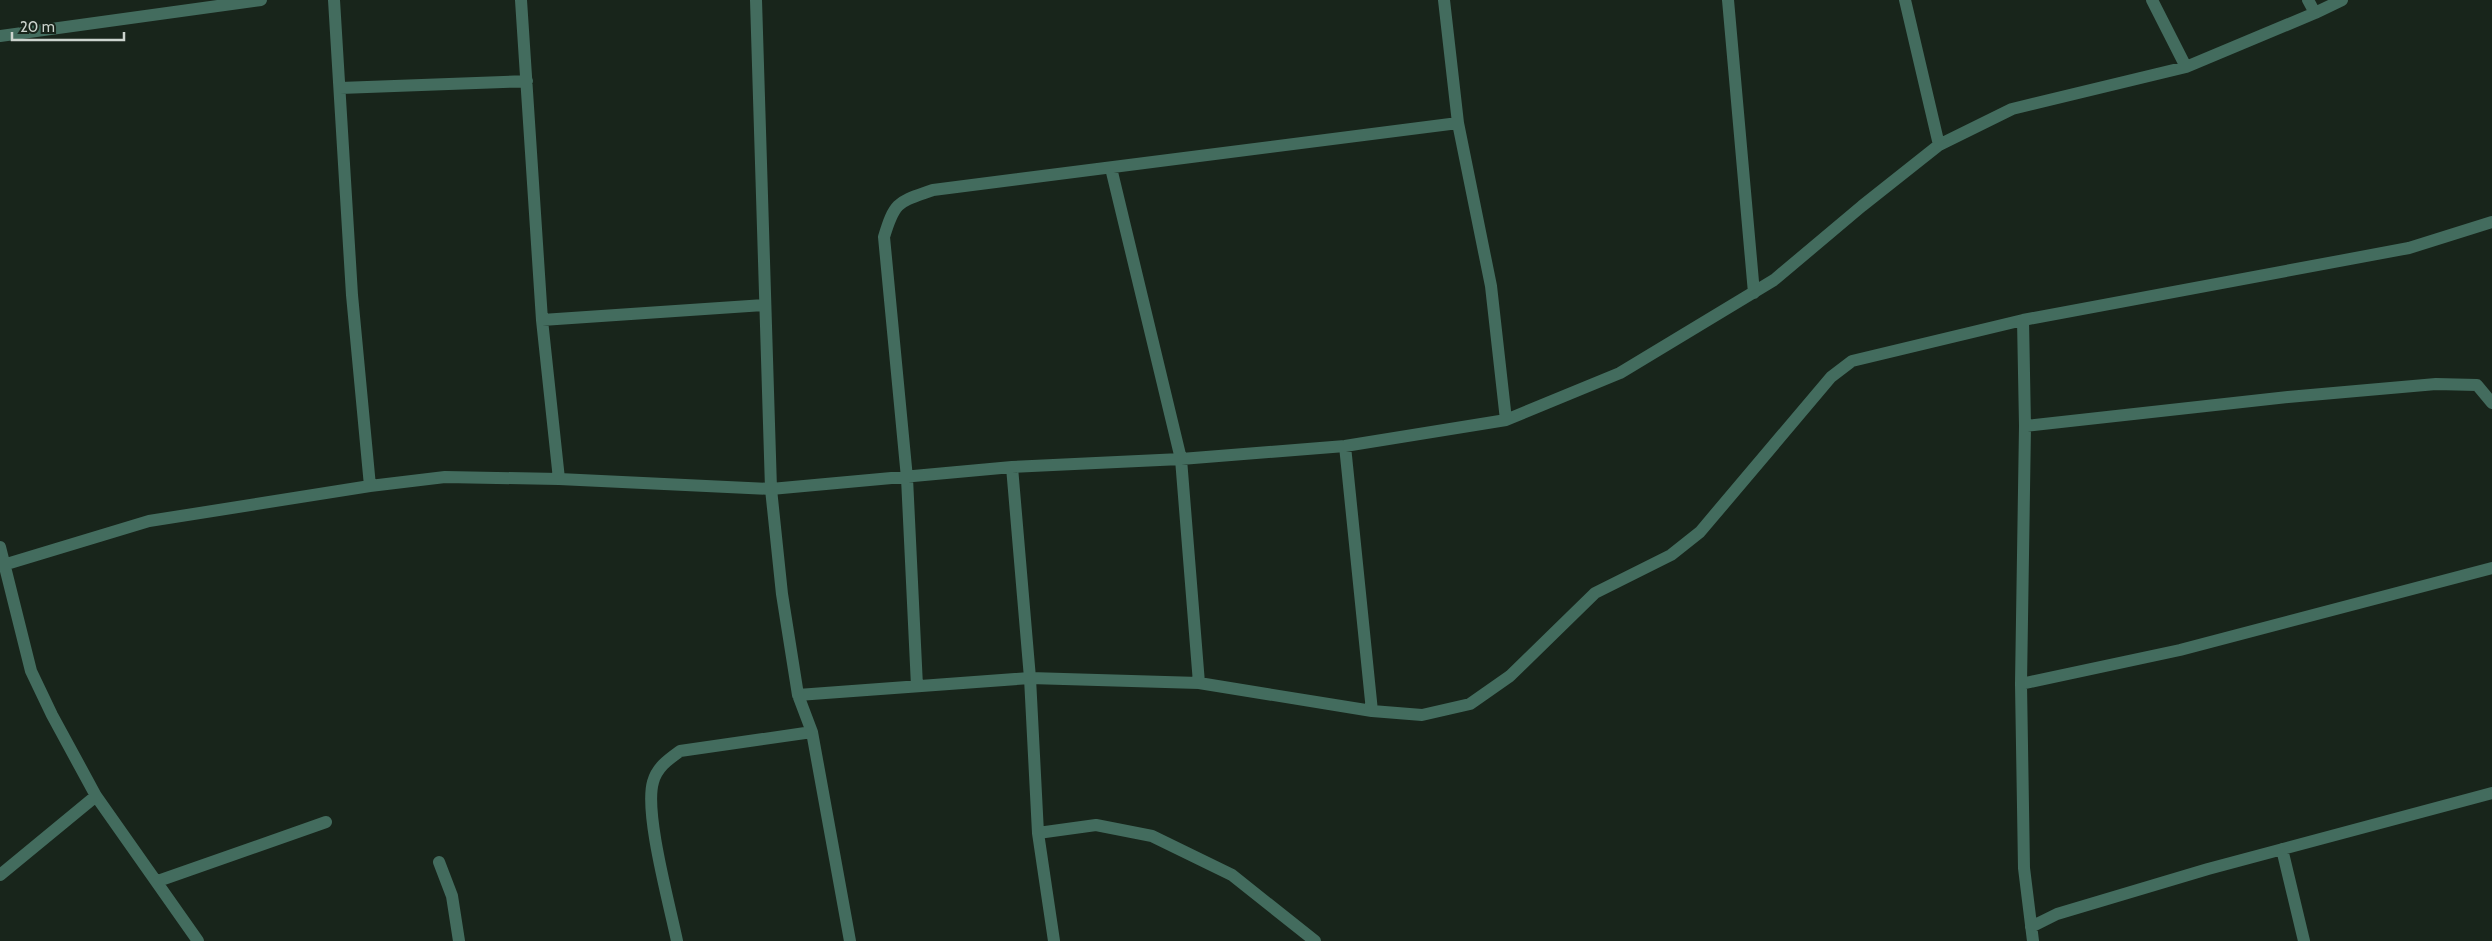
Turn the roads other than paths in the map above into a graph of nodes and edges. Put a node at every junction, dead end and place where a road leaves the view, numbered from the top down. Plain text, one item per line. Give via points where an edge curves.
1 (261, 0) edge
2 (334, 0) edge
3 (521, 0) edge
4 (756, 0) edge
5 (1444, 0) edge
6 (1728, 0) edge
7 (1905, 0) edge
8 (2152, 0) edge
9 (2308, 0) edge
10 (2342, 0) edge
11 (2315, 13) junction
12 (0, 36) edge
13 (2186, 67) junction
14 (526, 82) junction
15 (340, 88) junction
16 (1458, 123) junction
17 (1939, 145) junction
18 (1111, 168) junction
19 (2492, 222) edge
20 (1754, 293) junction
21 (765, 305) junction
22 (542, 320) junction
23 (2024, 320) junction
24 (2492, 403) edge
25 (1506, 420) junction
26 (2025, 426) junction
27 (1345, 446) junction
28 (1181, 459) junction
29 (1012, 467) junction
30 (907, 478) junction
31 (559, 479) junction
32 (370, 486) junction
33 (771, 489) junction
34 (0, 547) edge
35 (2, 565) edge
36 (2492, 568) edge
37 (1030, 678) junction
38 (1199, 683) junction
39 (2021, 684) junction
40 (917, 686) junction
41 (798, 695) junction
42 (1372, 710) junction
43 (812, 732) junction
44 (2492, 794) edge
45 (96, 796) junction
46 (326, 822) dead end
47 (1038, 834) junction
48 (2282, 849) junction
49 (440, 862) dead end
50 (0, 875) edge
51 (158, 881) junction
52 (2031, 927) junction
53 (198, 941) edge
54 (459, 941) edge
55 (677, 941) edge
56 (850, 941) edge
57 (1054, 941) edge
58 (1314, 941) edge
59 (2033, 941) edge
60 (2304, 941) edge

1 - 12 street
2 - 15 street
3 - 14 street
4 - 21 street
5 - 16 street
6 - 20 street
7 - 17 street
8 - 13 street
9 - 11 street
10 - 11 street
11 - 13 street
13 - 17 street via 2012,109
14 - 15 street
14 - 22 street
15 - 32 street via 352,294
16 - 18 street
16 - 25 street via 1491,286
17 - 20 street
18 - 28 street
18 - 30 street via 933,190 904,201 891,213 884,237
19 - 23 street via 2409,248
20 - 25 street via 1620,373
21 - 22 street
21 - 33 street
22 - 31 street
23 - 26 street
23 - 42 street via 1852,361 1831,378 1700,532 1671,555 1594,593 1510,676 1470,704 1422,715
24 - 26 street via 2477,385 2436,384
25 - 27 street
26 - 39 street
27 - 28 street
27 - 42 street
28 - 29 street
28 - 38 street
29 - 30 street
29 - 37 street
30 - 33 street
30 - 40 street
31 - 32 street via 445,478
31 - 33 street
32 - 35 street via 148,521
33 - 41 street via 782,594
34 - 35 street
35 - 45 street via 31,671
36 - 39 street via 2180,650
37 - 38 street
37 - 40 street
37 - 47 street
38 - 42 street
39 - 52 street via 2024,868
40 - 41 street
41 - 43 street
43 - 55 street via 680,751 662,764 653,782 652,816
43 - 56 street
44 - 48 street
45 - 50 street
45 - 51 street
46 - 51 street
47 - 57 street
47 - 58 street via 1096,825 1152,836 1232,875
48 - 52 street via 2057,914
48 - 60 street
49 - 54 street via 452,896
51 - 53 street
52 - 59 street

